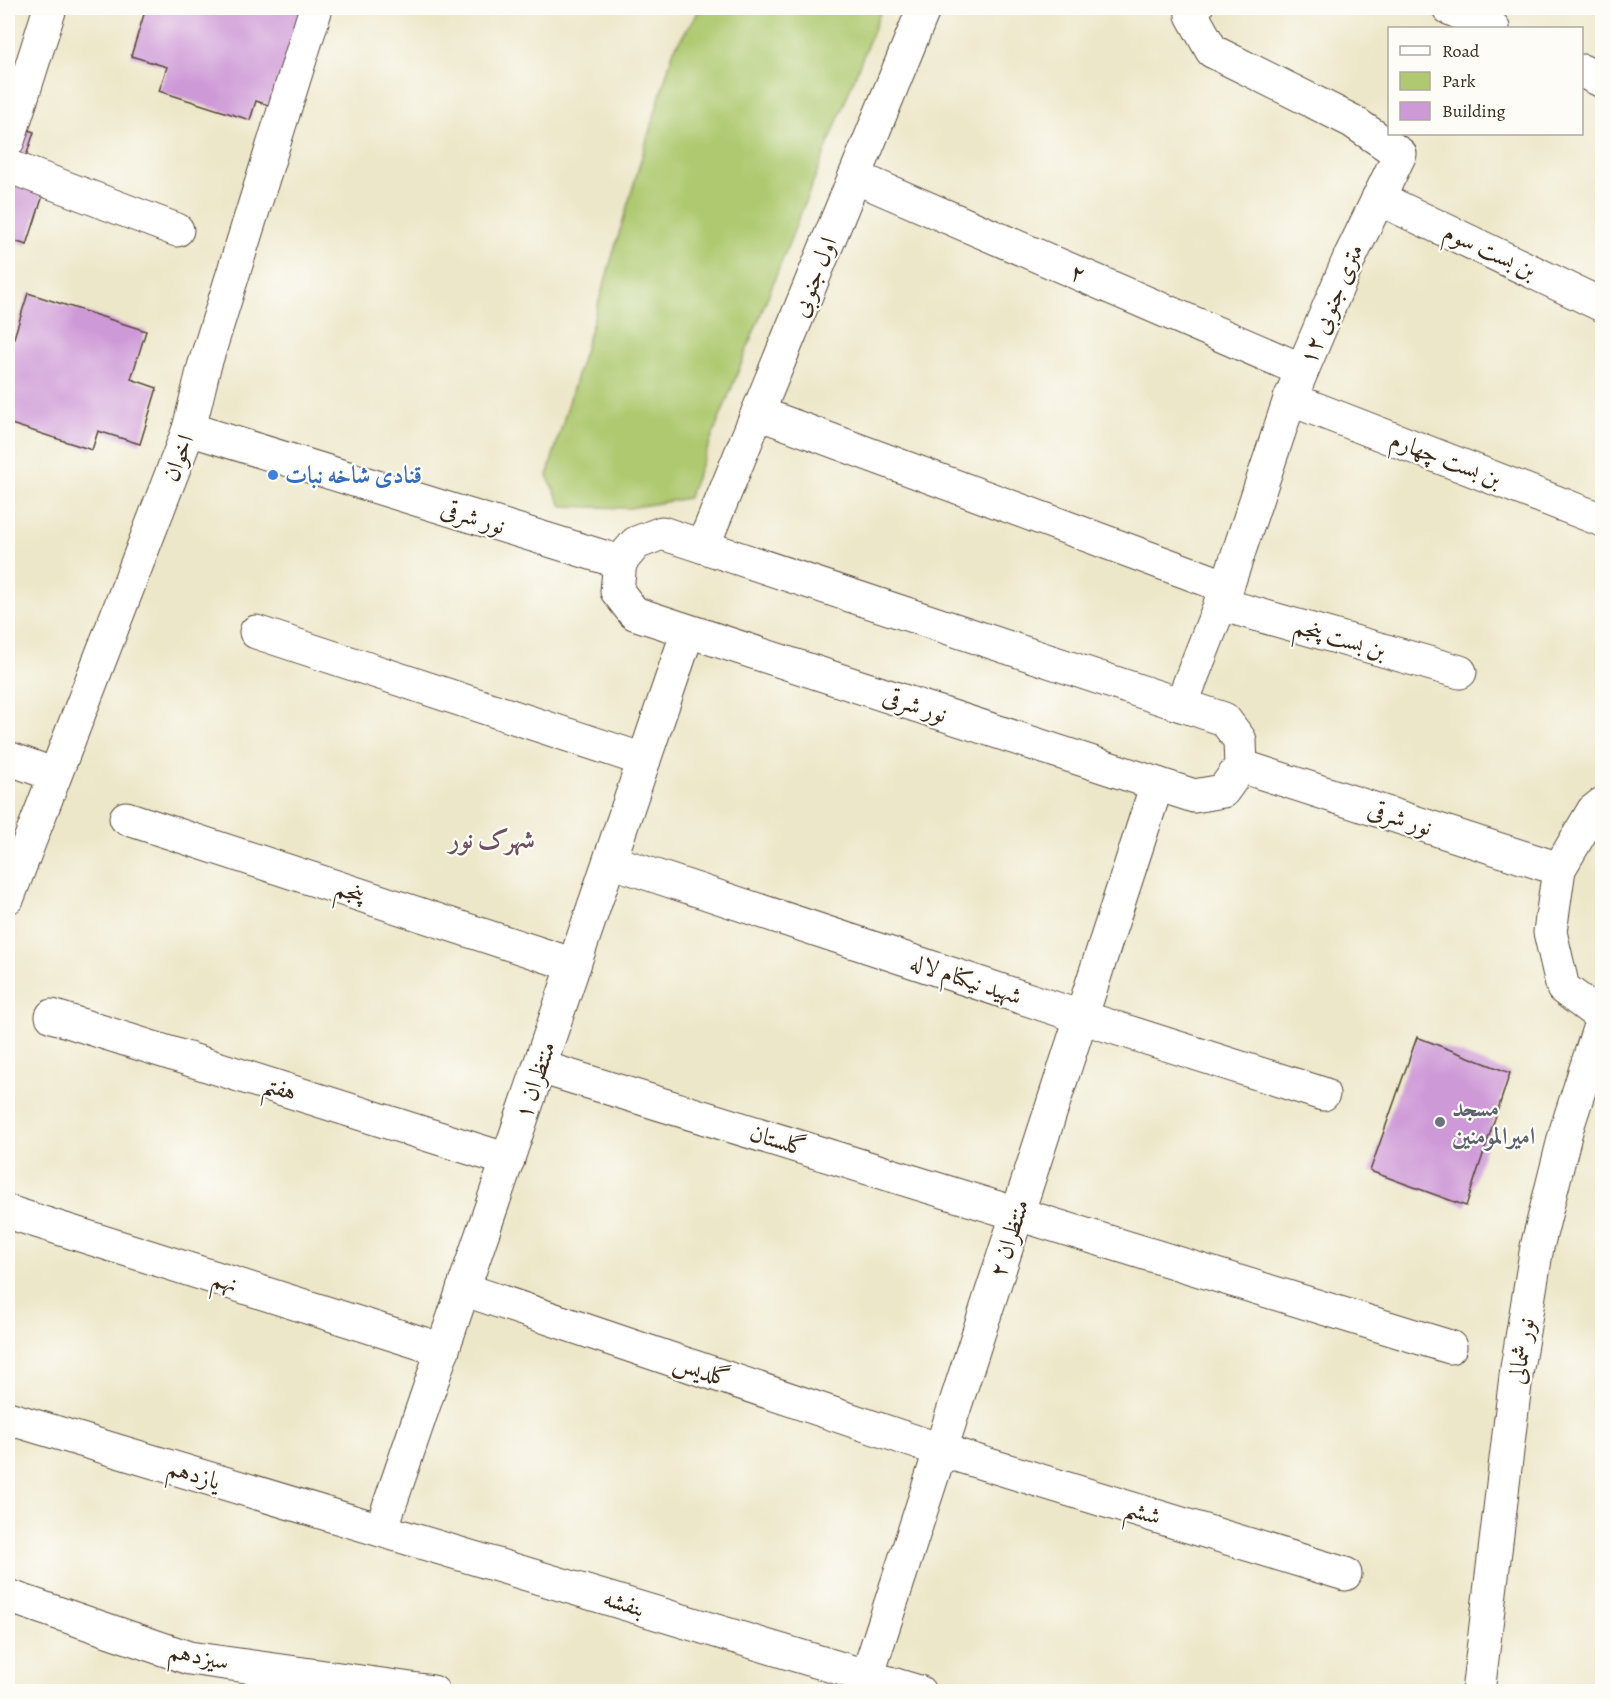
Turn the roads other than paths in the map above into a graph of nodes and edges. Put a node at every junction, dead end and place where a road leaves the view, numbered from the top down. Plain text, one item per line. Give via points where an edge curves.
1 (50, 8) edge
2 (316, 8) edge
3 (924, 8) edge
4 (1449, 8) edge
5 (1188, 10) edge
6 (1491, 27) edge
7 (20, 59) edge
8 (1583, 72) edge
9 (1602, 81) edge
10 (8, 141) edge
11 (8, 166) edge
12 (855, 177) junction
13 (1378, 198) junction
14 (177, 230) dead end
15 (1602, 304) edge
16 (1296, 384) junction
17 (758, 413) junction
18 (189, 429) junction
19 (1602, 520) edge
20 (703, 546) junction
21 (620, 562) junction
22 (1223, 596) junction
23 (688, 630) junction
24 (256, 632) dead end
25 (1460, 672) dead end
26 (1180, 705) junction
27 (8, 758) edge
28 (644, 760) junction
29 (1241, 766) junction
30 (55, 775) junction
31 (1157, 784) junction
32 (1602, 804) edge
33 (126, 818) dead end
34 (610, 861) junction
35 (1559, 869) junction
36 (8, 897) edge
37 (574, 965) junction
38 (52, 1017) dead end
39 (1082, 1017) junction
40 (1602, 1018) edge
41 (540, 1066) junction
42 (1323, 1094) dead end
43 (508, 1160) junction
44 (8, 1212) edge
45 (1017, 1214) junction
46 (463, 1289) junction
47 (1450, 1347) dead end
48 (443, 1350) junction
49 (8, 1418) edge
50 (940, 1450) junction
51 (381, 1530) junction
52 (1345, 1574) dead end
53 (8, 1596) edge
54 (864, 1684) edge
55 (433, 1692) edge
56 (919, 1692) edge
57 (1478, 1692) edge

1 - 7 street
2 - 18 street, اخوان via 204,367
3 - 12 street, اول جنوبی
4 - 6 street
5 - 13 street, ۱۲ متری جنوبی via 1212,51 1352,121 1400,154
7 - 10 street
8 - 9 street
11 - 14 street
12 - 16 street, ۲
12 - 17 street, اول جنوبی
13 - 15 street, بن بست سوم
13 - 16 street, ۱۲ متری جنوبی
16 - 19 street, بن بست چهارم
16 - 22 street, ۱۲ متری جنوبی
17 - 20 street, اول جنوبی
17 - 22 street, بن بست پنجم
18 - 21 street, نور شرقی
18 - 30 street, اخوان
20 - 21 street via 662,533 636,543
20 - 26 street
21 - 23 street, نور شرقی via 617,591 634,613
22 - 25 street, بن بست پنجم
22 - 26 street, ۱۲ متری جنوبی
23 - 28 street, منتظران ۱
23 - 31 street, نور شرقی
24 - 28 street
26 - 29 street via 1224,719 1240,740
27 - 30 street
28 - 34 street, منتظران ۱
29 - 31 street, نور شرقی via 1223,791 1194,796
29 - 35 street, نور شرقی
30 - 36 street, اخوان
31 - 39 street, منتظران ۲
32 - 35 street via 1593,811
33 - 37 street, پنجم
34 - 37 street, منتظران ۱
34 - 39 street, شهید نیکنام لاله
35 - 40 street via 1550,932 1563,988
37 - 41 street, منتظران ۱
38 - 43 street, هفتم
39 - 42 street, شهید نیکنام لاله
39 - 45 street, منتظران ۲
40 - 57 street, نور شمالی via 1566,1131 1537,1247 1517,1368
41 - 43 street, منتظران ۱
41 - 45 street, گلستان
43 - 46 street, منتظران ۱
44 - 48 street, نهم
45 - 47 street, گلستان
45 - 50 street, منتظران ۲
46 - 48 street, منتظران ۱
46 - 50 street, گلدیس
48 - 51 street, منتظران ۱
49 - 51 street, یازدهم
50 - 52 street, ششم
50 - 54 street, منتظران ۲
51 - 54 street, بنفشه
53 - 55 street, سیزدهم via 189,1658
54 - 56 street, بنفشه

